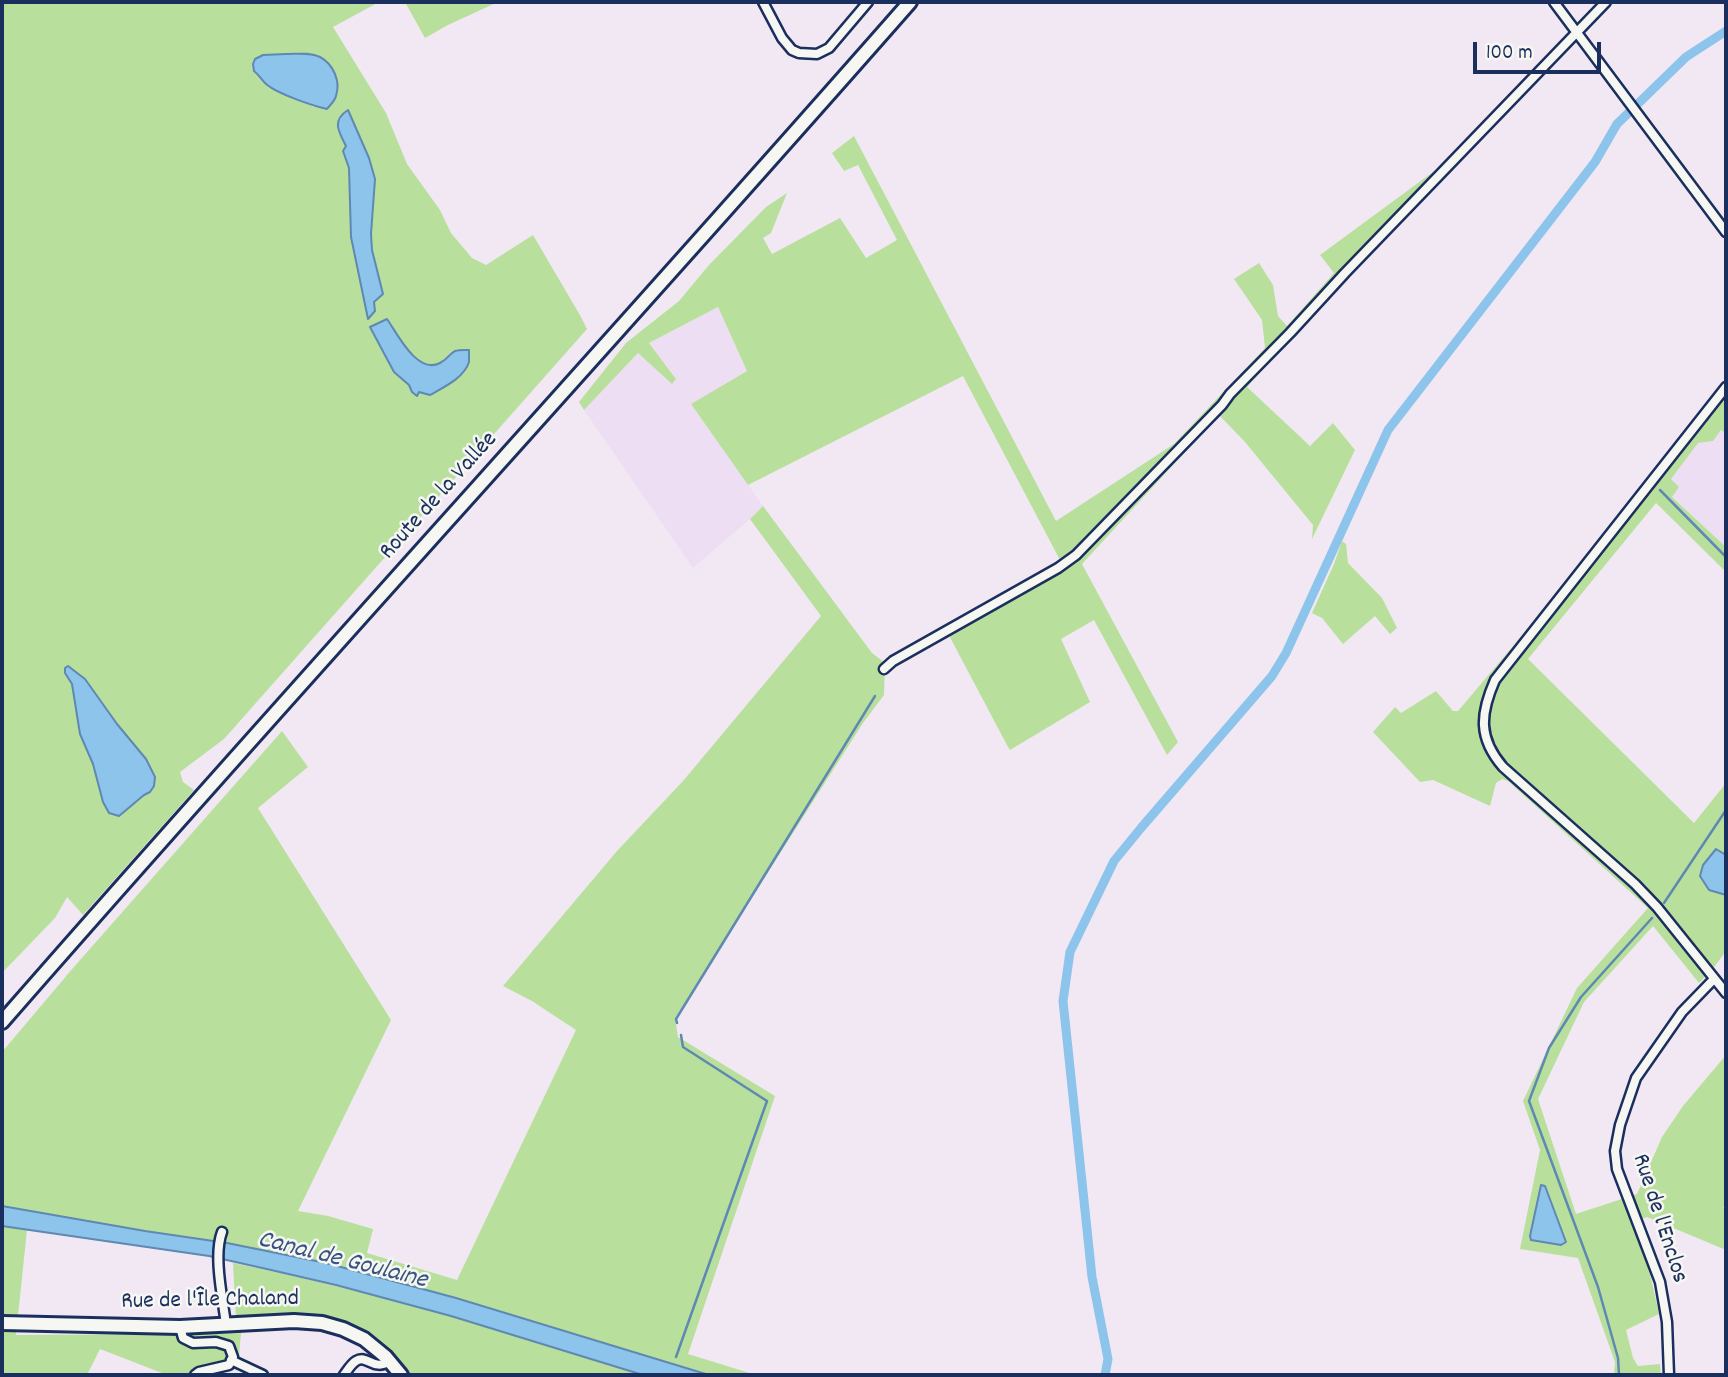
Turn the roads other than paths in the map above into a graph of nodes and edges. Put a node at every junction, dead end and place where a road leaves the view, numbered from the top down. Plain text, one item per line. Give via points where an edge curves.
1 (763, 2) edge
2 (868, 2) edge
3 (910, 2) edge
4 (1555, 2) edge
5 (1606, 2) edge
6 (1577, 32) junction
7 (1726, 232) edge
8 (1726, 387) edge
9 (884, 670) dead end
10 (1714, 979) junction
11 (1726, 993) edge
12 (2, 1022) edge
13 (221, 1234) dead end
14 (2, 1323) edge
15 (226, 1325) junction
16 (180, 1327) junction
17 (231, 1360) junction
18 (390, 1361) junction
19 (195, 1375) edge
20 (263, 1375) edge
21 (344, 1375) edge
22 (401, 1375) edge
23 (1669, 1375) edge

1 - 2 street via 792,50 817,54 829,48
3 - 12 main road, Route de la Vallée
4 - 6 street
5 - 6 street
6 - 7 street
6 - 9 street via 1076,555
8 - 10 street via 1494,680 1483,723 1493,755 1503,767 1635,884
10 - 11 street
10 - 23 street, Rue de l'Enclos via 1682,1012 1636,1078 1615,1151 1617,1168 1660,1282
13 - 15 street via 219,1270
14 - 16 main road, Rue de l'Île Chaland
15 - 16 main road, Rue de l'Île Chaland
15 - 18 main road, Rue de l'Île Chaland via 322,1323 364,1339
16 - 17 street via 183,1338 193,1343 229,1346
17 - 19 street via 229,1365
17 - 20 street
18 - 21 street via 382,1366 356,1361
18 - 22 main road, Rue de l'Île Chaland

